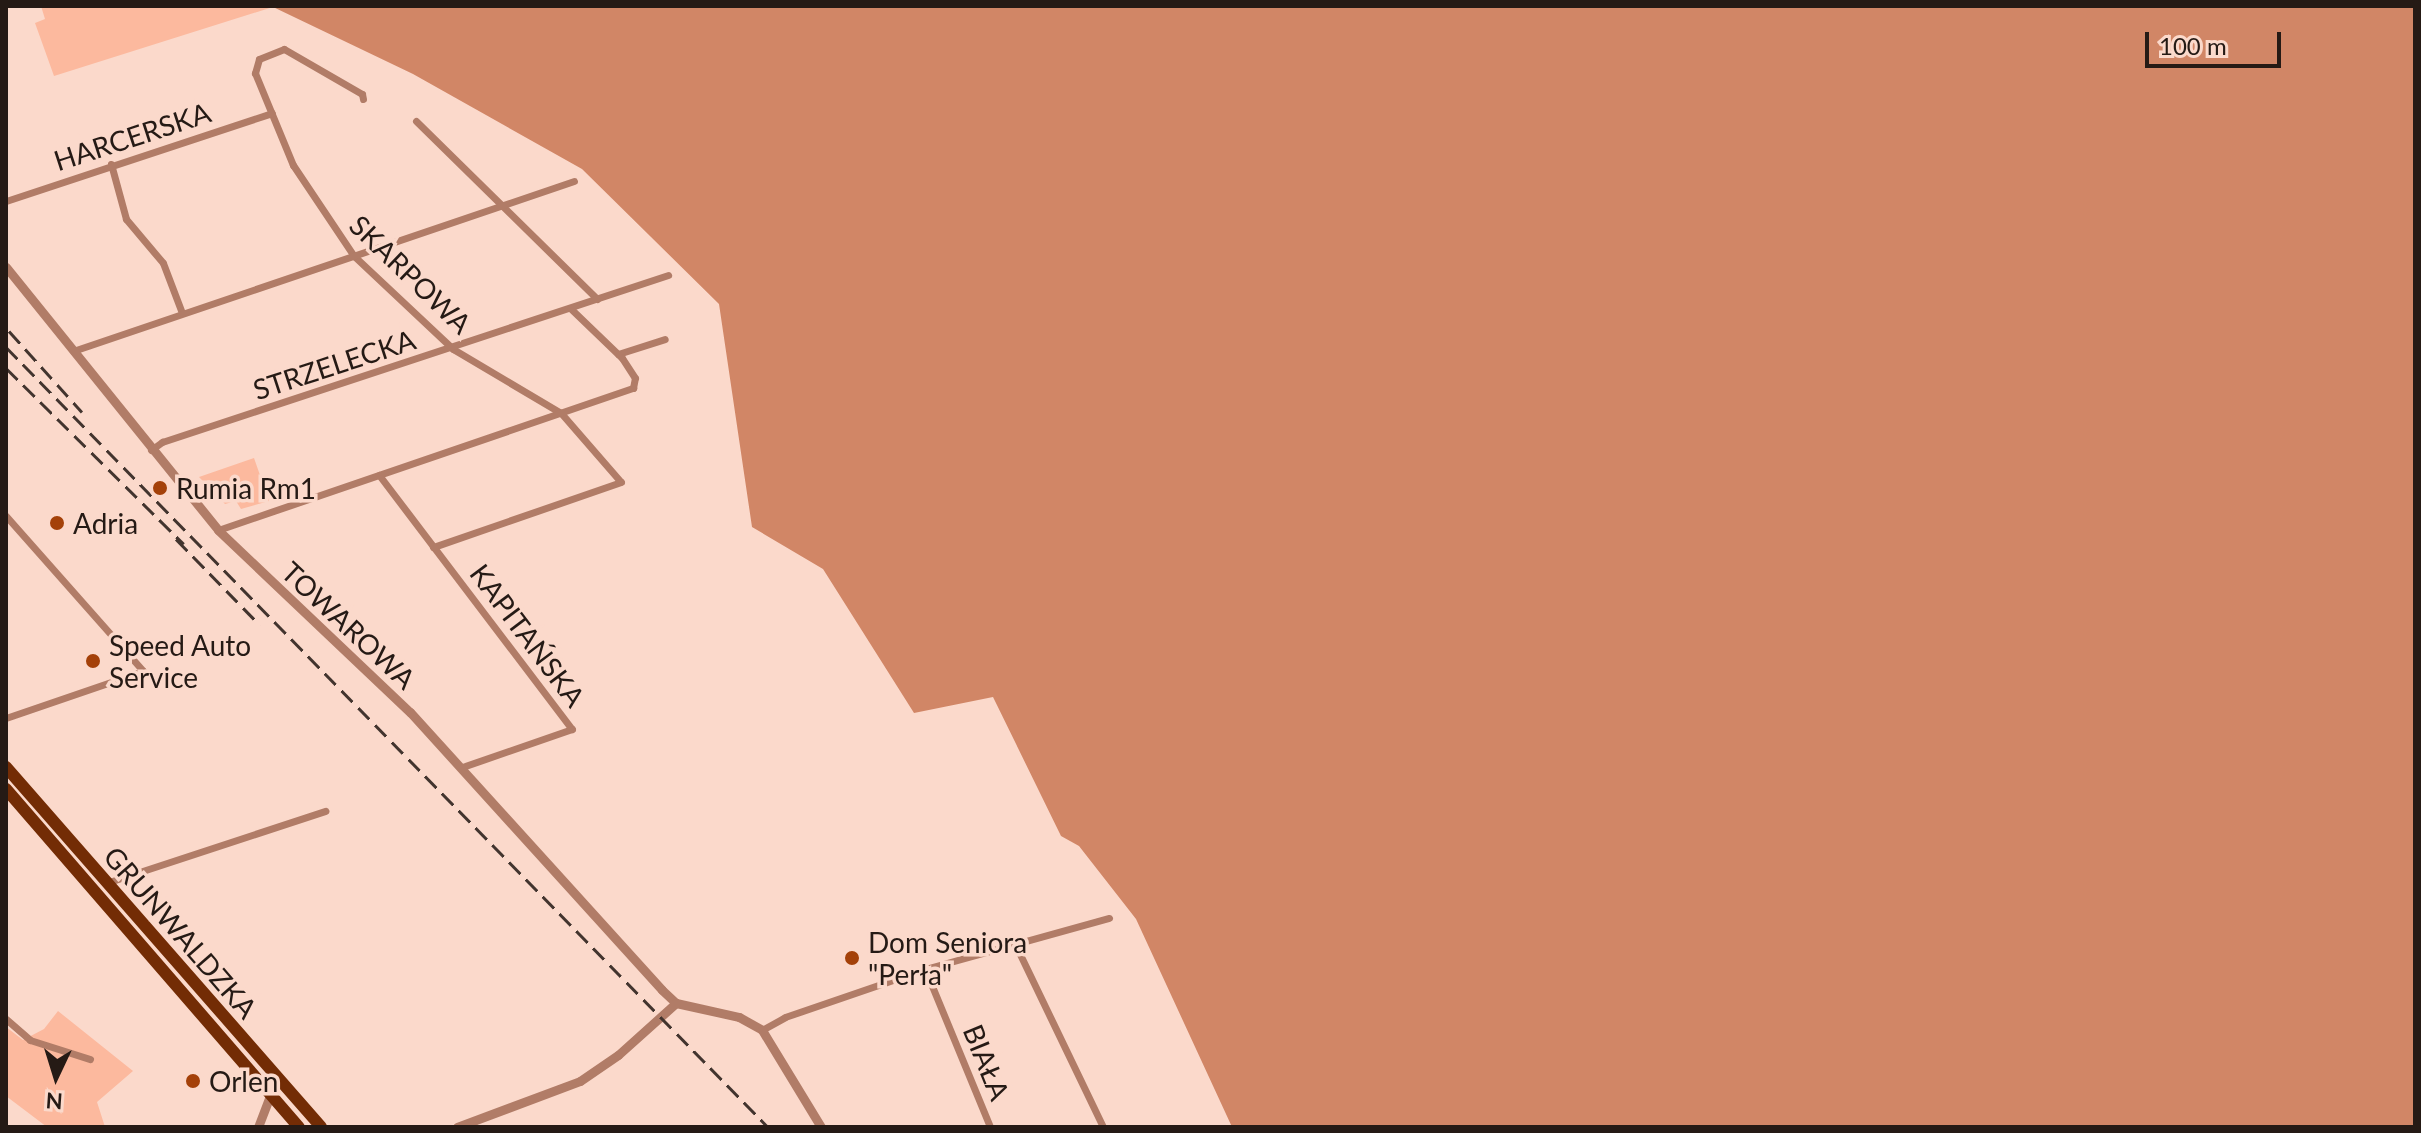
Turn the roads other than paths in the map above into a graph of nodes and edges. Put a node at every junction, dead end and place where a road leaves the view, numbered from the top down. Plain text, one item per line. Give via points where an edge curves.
1 (363, 99) dead end
2 (272, 113) junction
3 (416, 121) dead end
4 (111, 164) junction
5 (574, 181) dead end
6 (6, 201) edge
7 (504, 205) junction
8 (354, 256) junction
9 (6, 267) edge
10 (668, 275) dead end
11 (597, 299) junction
12 (571, 309) junction
13 (182, 313) junction
14 (665, 339) dead end
15 (453, 349) junction
16 (73, 351) junction
17 (618, 354) junction
18 (561, 413) junction
19 (151, 450) junction
20 (379, 475) junction
21 (6, 516) edge
22 (218, 530) junction
23 (433, 547) junction
24 (6, 718) edge
25 (6, 767) edge
26 (462, 767) junction
27 (6, 789) edge
28 (325, 811) dead end
29 (106, 883) junction
30 (1109, 918) dead end
31 (1015, 944) junction
32 (925, 969) junction
33 (676, 1003) junction
34 (6, 1019) edge
35 (762, 1030) junction
36 (90, 1059) dead end
37 (270, 1096) junction
38 (258, 1127) edge
39 (299, 1127) edge
40 (321, 1127) edge
41 (457, 1127) edge
42 (821, 1127) edge
43 (990, 1127) edge
44 (1103, 1127) edge

1 - 2 street, SKARPOWA via 294,54 272,50 259,59 255,73
2 - 4 street, HARCERSKA
2 - 8 street, SKARPOWA via 308,192
3 - 7 street
4 - 6 street, HARCERSKA
4 - 13 street via 126,219 163,263
5 - 7 street
7 - 8 street
7 - 11 street
8 - 13 street
8 - 15 street, SKARPOWA
9 - 16 street, TOWAROWA
10 - 11 street, STRZELECKA
11 - 12 street, STRZELECKA
12 - 15 street, STRZELECKA
12 - 17 street
13 - 16 street
14 - 17 street
15 - 18 street, SKARPOWA
15 - 19 street, STRZELECKA via 162,442
16 - 19 street, TOWAROWA
17 - 18 street via 635,378 633,388
18 - 20 street
18 - 23 street, SKARPOWA via 621,482
19 - 22 street, TOWAROWA
20 - 22 street via 225,523
20 - 23 street, KAPITAŃSKA
21 - 24 street via 143,671
22 - 26 street, TOWAROWA via 364,666
23 - 26 street, KAPITAŃSKA via 572,729
25 - 29 main road, GRUNWALDZKA
26 - 33 street, TOWAROWA via 582,907
27 - 37 main road, GRUNWALDZKA
28 - 29 street
29 - 40 main road, GRUNWALDZKA
30 - 31 street
31 - 32 street
31 - 44 street
32 - 35 street via 785,1017
32 - 43 street, BIAŁA
33 - 35 street via 739,1017
33 - 41 street via 580,1081
34 - 36 street via 30,1040
35 - 42 street
37 - 38 street
37 - 39 main road, GRUNWALDZKA

